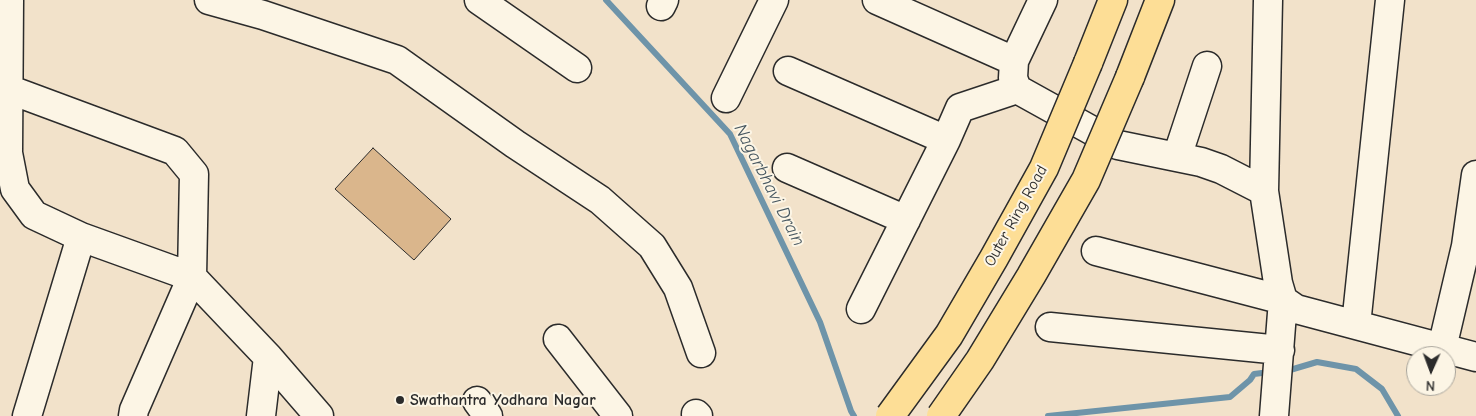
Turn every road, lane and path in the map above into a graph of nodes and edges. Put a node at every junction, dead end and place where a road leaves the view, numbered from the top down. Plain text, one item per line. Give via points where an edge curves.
1 (9, 0) edge
2 (211, 0) edge
3 (479, 0) edge
4 (774, 0) edge
5 (877, 0) edge
6 (1042, 0) edge
7 (1113, 0) edge
8 (1160, 0) edge
9 (1268, 0) edge
10 (1390, 0) edge
11 (1014, 61) junction
12 (1207, 66) dead end
13 (577, 68) dead end
14 (788, 71) dead end
15 (1016, 89) junction
16 (8, 90) junction
17 (726, 98) dead end
18 (946, 140) junction
19 (1177, 157) junction
20 (786, 168) dead end
21 (1476, 176) edge
22 (1264, 191) junction
23 (906, 220) junction
24 (80, 238) junction
25 (1471, 248) edge
26 (1096, 251) dead end
27 (192, 277) junction
28 (1283, 300) junction
29 (861, 309) dead end
30 (1356, 325) junction
31 (1050, 327) dead end
32 (558, 339) dead end
33 (1435, 346) edge
34 (1443, 346) edge
35 (1279, 352) junction
36 (1456, 352) edge
37 (701, 353) dead end
38 (268, 357) junction
39 (1476, 357) edge
40 (1275, 405) edge
41 (27, 416) edge
42 (134, 416) edge
43 (262, 416) edge
44 (319, 416) edge
45 (618, 416) edge
46 (890, 416) edge
47 (941, 416) edge

1 - 16 street
2 - 37 street via 397,60 600,200 652,246 678,288
3 - 13 street
4 - 17 street
5 - 11 street
6 - 11 street
7 - 46 highway, Outer Ring Road, bridge via 1044,168 949,335
8 - 47 highway, bridge via 1086,180 980,360
9 - 22 street
10 - 30 street
11 - 15 street
12 - 19 street
14 - 18 street
15 - 18 street via 960,108
15 - 19 street via 1118,145
16 - 24 street via 8,152 15,189 34,215
16 - 27 street via 175,151 194,174
18 - 23 street
19 - 22 street via 1214,167
20 - 23 street
21 - 25 street
22 - 28 street
23 - 29 street
24 - 27 street
24 - 41 street
25 - 34 street
26 - 28 street
27 - 38 street
27 - 42 street
28 - 30 street via 1296,309
28 - 35 street
30 - 33 street
31 - 35 street
32 - 45 street
35 - 40 street
36 - 39 street
38 - 43 street
38 - 44 street

